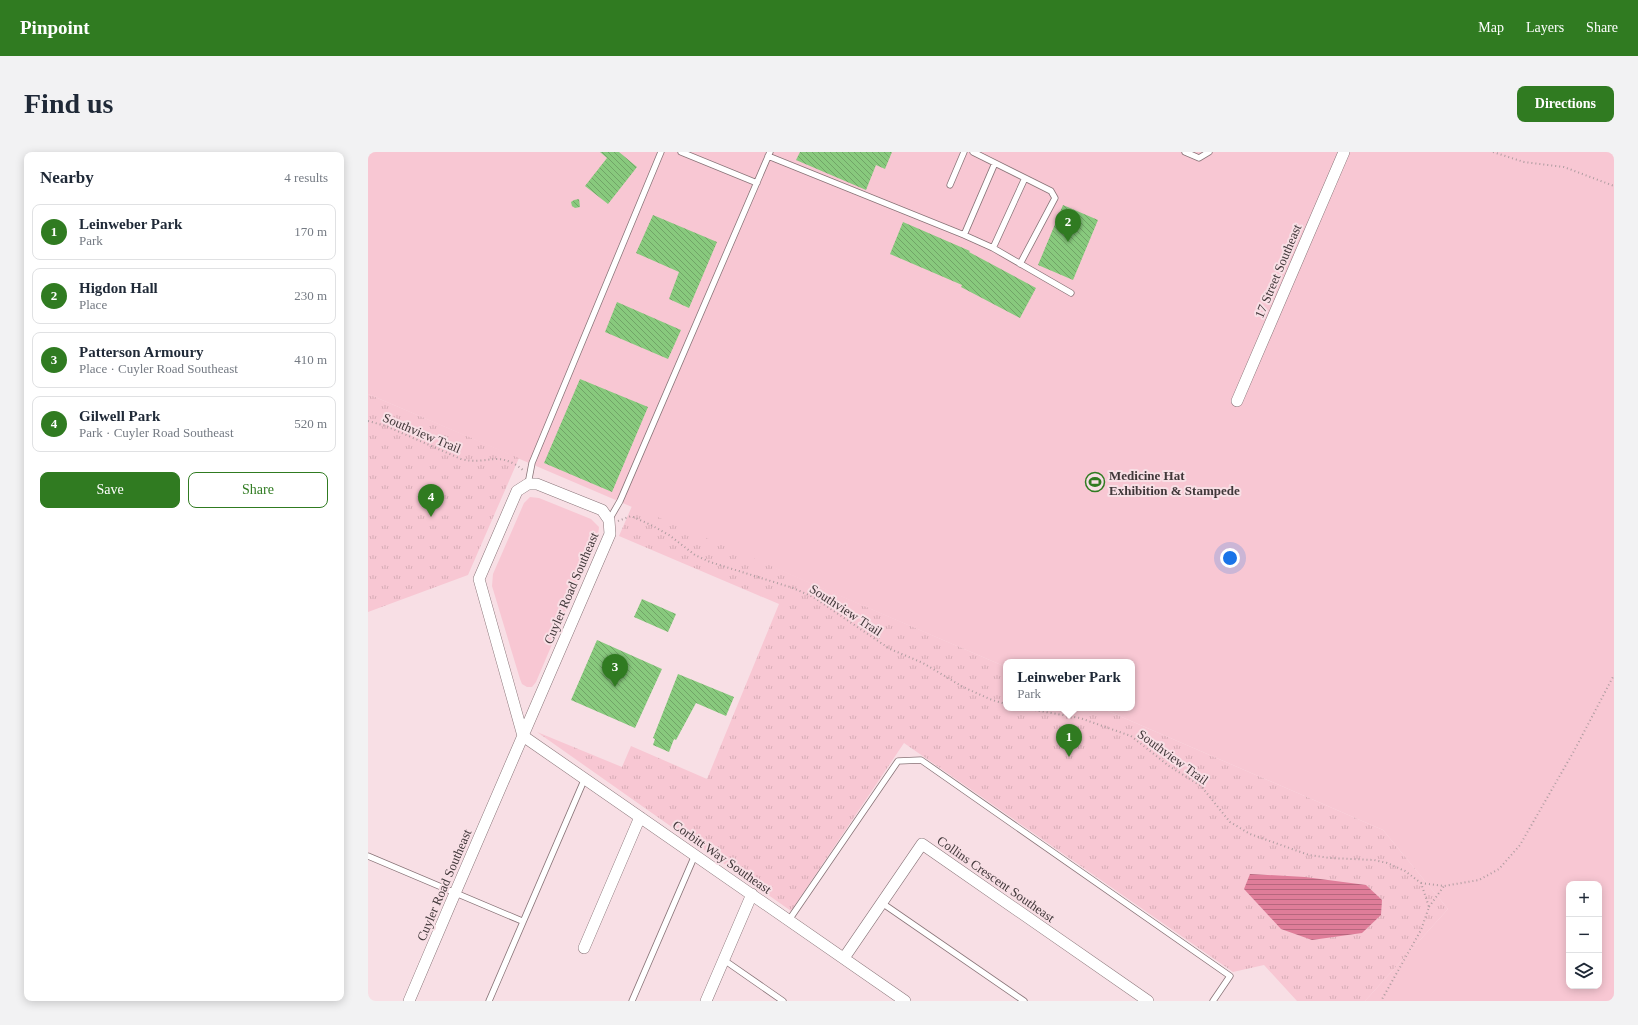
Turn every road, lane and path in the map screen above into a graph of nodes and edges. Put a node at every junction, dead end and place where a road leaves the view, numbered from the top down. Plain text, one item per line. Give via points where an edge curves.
1 (661, 152) edge
2 (681, 152) edge
3 (964, 152) edge
4 (973, 152) edge
5 (1185, 152) edge
6 (1209, 152) edge
7 (1344, 152) edge
8 (1493, 152) edge
9 (769, 154) edge
10 (995, 163) junction
11 (1025, 178) junction
12 (757, 183) junction
13 (950, 184) dead end
14 (1614, 186) edge
15 (964, 234) junction
16 (993, 248) junction
17 (1020, 264) junction
18 (1071, 293) dead end
19 (1237, 401) dead end
20 (368, 421) edge
21 (528, 484) junction
22 (609, 520) junction
23 (1614, 675) edge
24 (1003, 703) edge
25 (1040, 711) edge
26 (524, 736) junction
27 (585, 778) junction
28 (640, 817) junction
29 (695, 855) junction
30 (368, 856) edge
31 (1420, 883) junction
32 (1444, 886) junction
33 (456, 892) junction
34 (752, 894) junction
35 (882, 903) junction
36 (1429, 908) junction
37 (789, 920) junction
38 (522, 921) junction
39 (584, 948) dead end
40 (844, 958) junction
41 (723, 960) junction
42 (409, 1001) edge
43 (489, 1001) edge
44 (632, 1001) edge
45 (706, 1001) edge
46 (783, 1001) edge
47 (906, 1001) edge
48 (1024, 1001) edge
49 (1148, 1001) edge
50 (1213, 1001) edge
51 (1381, 1001) edge

1 - 21 lane via 532,464
2 - 12 lane
3 - 13 lane
4 - 10 lane
5 - 6 lane via 1199,158
7 - 19 street, 17 Street Southeast
8 - 14 path via 1524,162 1564,166
9 - 12 lane
9 - 15 lane
10 - 11 lane
10 - 15 lane
11 - 16 lane
11 - 17 lane via 1051,191 1054,198
12 - 22 lane via 620,501
15 - 16 lane
16 - 17 lane
17 - 18 lane
20 - 21 path, Southview Trail via 386,426 461,459 473,462 505,460 527,474
21 - 22 street, Cuyler Road Southeast via 537,484 602,510
21 - 26 street via 517,491 479,579
22 - 24 path, Southview Trail via 621,521 631,516 669,535 695,555 710,562 793,588 813,597 890,649 923,663 963,687
22 - 26 street, Cuyler Road Southeast via 610,534
23 - 32 path via 1520,844 1500,869 1479,880
25 - 31 path, Southview Trail via 1080,718 1130,736 1169,766 1201,786 1230,822 1250,834 1309,855 1387,863 1405,871
26 - 27 street, Corbitt Way Southeast
26 - 33 street, Cuyler Road Southeast
27 - 28 street, Corbitt Way Southeast
27 - 38 lane
28 - 29 street, Corbitt Way Southeast
28 - 39 street
29 - 34 street, Corbitt Way Southeast
29 - 44 lane
30 - 33 lane
31 - 32 path
31 - 36 path
32 - 36 path
33 - 38 lane
33 - 42 street, Cuyler Road Southeast
34 - 37 street, Corbitt Way Southeast
34 - 41 street
35 - 40 street, Collins Crescent Southeast
35 - 48 lane
35 - 49 street, Collins Crescent Southeast via 922,844
36 - 51 path via 1421,930
37 - 40 street, Corbitt Way Southeast
37 - 50 lane via 898,762 921,760 1230,976
38 - 43 lane
40 - 47 street, Corbitt Way Southeast
41 - 45 street
41 - 46 lane

